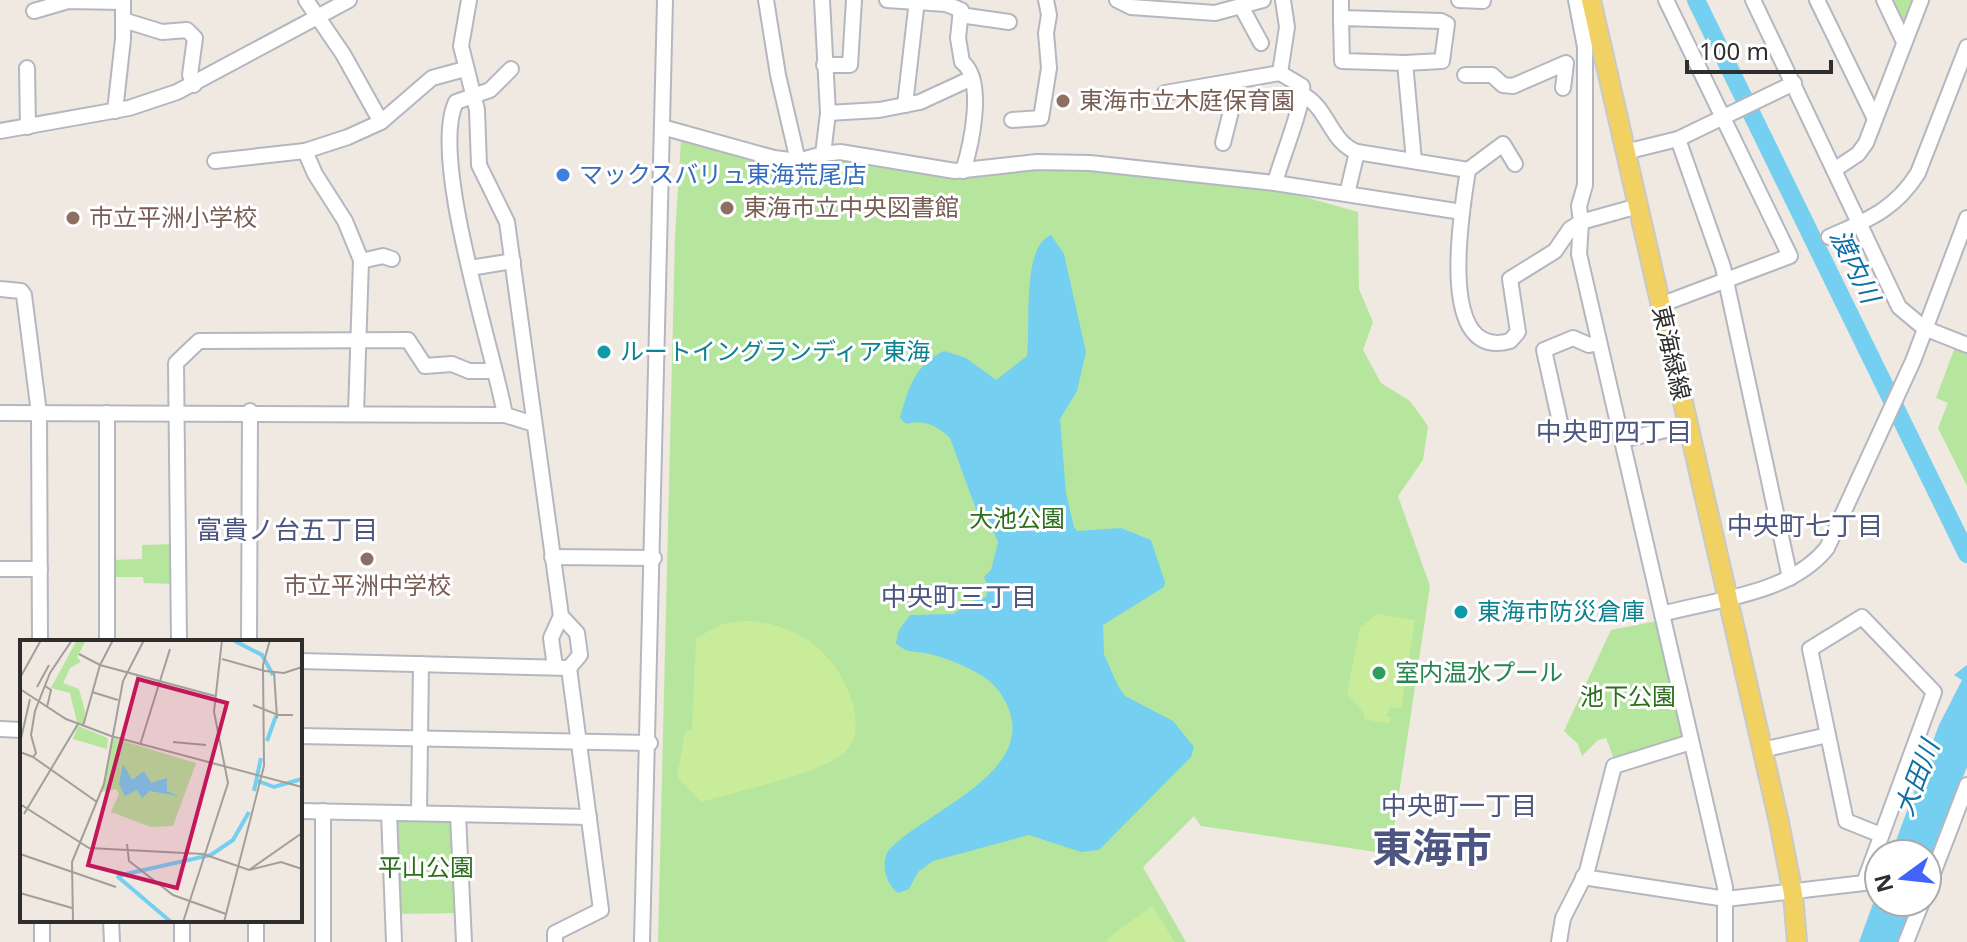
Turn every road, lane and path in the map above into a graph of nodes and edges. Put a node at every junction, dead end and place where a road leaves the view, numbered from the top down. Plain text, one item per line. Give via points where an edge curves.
1 (306, 0) edge
2 (349, 0) edge
3 (469, 0) edge
4 (665, 0) edge
5 (766, 0) edge
6 (822, 0) edge
7 (854, 0) edge
8 (887, 0) edge
9 (1046, 0) edge
10 (1117, 0) edge
11 (1263, 0) edge
12 (1283, 0) edge
13 (1341, 0) edge
14 (1459, 0) edge
15 (1576, 0) edge
16 (1591, 0) edge
17 (1666, 0) edge
18 (1753, 0) edge
19 (1817, 0) edge
20 (1884, 0) edge
21 (1921, 0) edge
22 (123, 1) edge
23 (917, 1) edge
24 (1483, 1) edge
25 (1242, 8) junction
26 (34, 11) dead end
27 (960, 15) junction
28 (317, 18) junction
29 (1341, 18) junction
30 (123, 20) junction
31 (1009, 22) dead end
32 (1904, 42) junction
33 (1261, 43) dead end
34 (1967, 47) edge
35 (1585, 56) junction
36 (1405, 63) junction
37 (1566, 63) junction
38 (824, 65) junction
39 (27, 68) dead end
40 (465, 69) junction
41 (511, 69) dead end
42 (1280, 73) junction
43 (1465, 75) dead end
44 (972, 78) junction
45 (1231, 82) junction
46 (1794, 83) junction
47 (194, 85) junction
48 (1563, 88) dead end
49 (1165, 93) dead end
50 (473, 94) junction
51 (1305, 96) junction
52 (905, 105) junction
53 (115, 111) junction
54 (828, 113) junction
55 (1726, 116) junction
56 (1875, 119) junction
57 (1012, 120) dead end
58 (381, 122) junction
59 (28, 127) junction
60 (662, 127) junction
61 (0, 131) edge
62 (1678, 139) junction
63 (1223, 143) dead end
64 (305, 151) junction
65 (1357, 152) junction
66 (1625, 152) junction
67 (823, 154) junction
68 (215, 161) dead end
69 (798, 161) junction
70 (1414, 161) junction
71 (1515, 164) dead end
72 (1468, 170) junction
73 (1834, 170) junction
74 (963, 171) junction
75 (1275, 183) junction
76 (1347, 194) junction
77 (1638, 206) junction
78 (1462, 212) junction
79 (1967, 218) edge
80 (1581, 222) junction
81 (1859, 223) junction
82 (1829, 237) dead end
83 (392, 259) dead end
84 (361, 261) junction
85 (513, 261) junction
86 (470, 268) junction
87 (1726, 282) junction
88 (0, 289) edge
89 (1660, 305) junction
90 (1924, 328) junction
91 (359, 339) junction
92 (1599, 343) junction
93 (1967, 345) edge
94 (493, 371) junction
95 (250, 411) junction
96 (0, 413) edge
97 (39, 413) junction
98 (107, 413) junction
99 (356, 413) junction
100 (175, 414) junction
101 (505, 415) junction
102 (1560, 422) dead end
103 (534, 424) junction
104 (1688, 425) junction
105 (1622, 440) junction
106 (552, 557) junction
107 (654, 558) junction
108 (0, 569) edge
109 (40, 569) junction
110 (1790, 578) junction
111 (1727, 597) junction
112 (1662, 614) junction
113 (561, 616) junction
114 (40, 640) edge
115 (107, 640) edge
116 (179, 640) edge
117 (249, 640) edge
118 (302, 661) edge
119 (421, 664) junction
120 (562, 668) junction
121 (0, 729) edge
122 (20, 730) edge
123 (1828, 735) junction
124 (302, 736) edge
125 (421, 738) junction
126 (578, 742) junction
127 (1691, 742) junction
128 (650, 743) junction
129 (1762, 750) junction
130 (1967, 785) edge
131 (302, 811) edge
132 (323, 811) junction
133 (389, 813) junction
134 (419, 813) junction
135 (458, 815) junction
136 (589, 817) junction
137 (1881, 835) junction
138 (1943, 847) edge
139 (1583, 877) junction
140 (1793, 894) junction
141 (1726, 899) junction
142 (1916, 918) edge
143 (111, 922) edge
144 (112, 942) edge
145 (323, 942) edge
146 (394, 942) edge
147 (464, 942) edge
148 (555, 942) edge
149 (642, 942) edge
150 (1559, 942) edge
151 (1725, 942) edge
152 (1797, 942) edge
153 (1906, 942) edge

1 - 28 street
2 - 28 street
3 - 40 street via 461,42
4 - 60 street
5 - 69 street
6 - 38 street
7 - 38 street via 850,65
8 - 23 street
9 - 57 street via 1049,68 1041,118
10 - 25 street via 1131,7 1176,12
11 - 25 street
12 - 42 street via 1287,27
13 - 29 street
14 - 24 street
15 - 35 street
16 - 66 main road, 東海緑線
17 - 55 street
18 - 46 street
19 - 56 street
20 - 32 street
21 - 32 street
22 - 26 street via 68,1
22 - 30 street
23 - 27 street via 946,4 961,10
23 - 52 street
25 - 33 street
27 - 31 street
27 - 44 street via 962,62
28 - 47 street
28 - 58 street
29 - 36 street via 1342,61
29 - 36 street via 1447,24 1442,61
30 - 47 street via 162,32 187,30 195,38 190,75
30 - 53 street
32 - 56 street
34 - 81 street via 1918,173 1899,201
35 - 37 street
35 - 80 street
36 - 70 street
37 - 43 street via 1513,86 1489,74
37 - 48 street
38 - 54 street
39 - 59 street
40 - 50 street
40 - 58 street via 432,78
41 - 50 street via 490,90
42 - 45 street
42 - 51 street via 1302,86
44 - 52 street
44 - 74 street via 975,118
45 - 49 street
45 - 63 street via 1233,103
46 - 55 street
46 - 73 street
47 - 53 street
50 - 85 street via 479,165 504,211
50 - 86 street via 460,98 453,108 452,139 452,184
51 - 65 street via 1319,107 1342,143
51 - 75 street
52 - 54 street
53 - 59 street
54 - 67 street
55 - 62 street
55 - 87 street via 1790,256
56 - 73 street via 1858,154
58 - 64 street
59 - 61 street
60 - 69 street via 709,143
60 - 107 street
62 - 66 street
62 - 87 street
64 - 68 street
64 - 84 street
65 - 70 street
65 - 76 street
66 - 77 main road, 東海緑線
67 - 69 street
67 - 74 street via 840,152
70 - 72 street
71 - 72 street via 1503,144
72 - 78 street
73 - 81 street
74 - 75 street via 1058,162
75 - 76 street
76 - 78 street
77 - 80 street
77 - 89 main road, 東海緑線
78 - 80 street via 1463,319 1487,341 1502,343 1518,332 1510,279 1555,251
79 - 90 street
80 - 92 street via 1579,254
81 - 82 street
81 - 90 street via 1899,307
83 - 84 street
84 - 91 street
85 - 86 street
85 - 103 street
86 - 94 street
87 - 89 street
87 - 110 street
88 - 97 street via 24,295
89 - 104 main road, 東海緑線
90 - 93 street
90 - 110 street via 1827,548 1809,569
91 - 94 street via 408,340 425,366
91 - 99 street
91 - 100 street via 205,338 176,363
92 - 102 street via 1573,338 1544,350
92 - 105 street
94 - 101 street
95 - 99 street
95 - 100 street
95 - 117 street
96 - 97 street
97 - 98 street
97 - 109 street
98 - 100 street
98 - 115 street
99 - 101 street
100 - 116 street
101 - 103 street
103 - 106 street
104 - 105 street
104 - 111 main road, 東海緑線
105 - 112 street
106 - 107 street
106 - 113 street
107 - 128 street
108 - 109 street
109 - 114 street
110 - 111 street
111 - 112 street
111 - 129 main road, 東海緑線
112 - 127 street
113 - 120 street via 551,638
113 - 120 street via 577,633 580,655
118 - 119 street
119 - 120 street
119 - 125 street
120 - 126 street
121 - 122 street
123 - 129 street
123 - 137 street via 1846,821
123 - 137 street via 1810,649 1862,617 1934,692
124 - 125 street
125 - 126 street
125 - 134 street
126 - 128 street
126 - 136 street
127 - 139 street via 1614,766
127 - 141 street
128 - 149 street
129 - 140 main road, 東海緑線
130 - 138 street
131 - 132 street
132 - 133 street
132 - 145 street
133 - 134 street
133 - 146 street
134 - 135 street
135 - 136 street
135 - 147 street
136 - 148 street via 601,910 555,933
137 - 140 street via 1864,883
139 - 141 street
139 - 150 street via 1563,918
140 - 141 street
140 - 152 main road, 東海緑線
141 - 151 street
142 - 153 street
143 - 144 street

